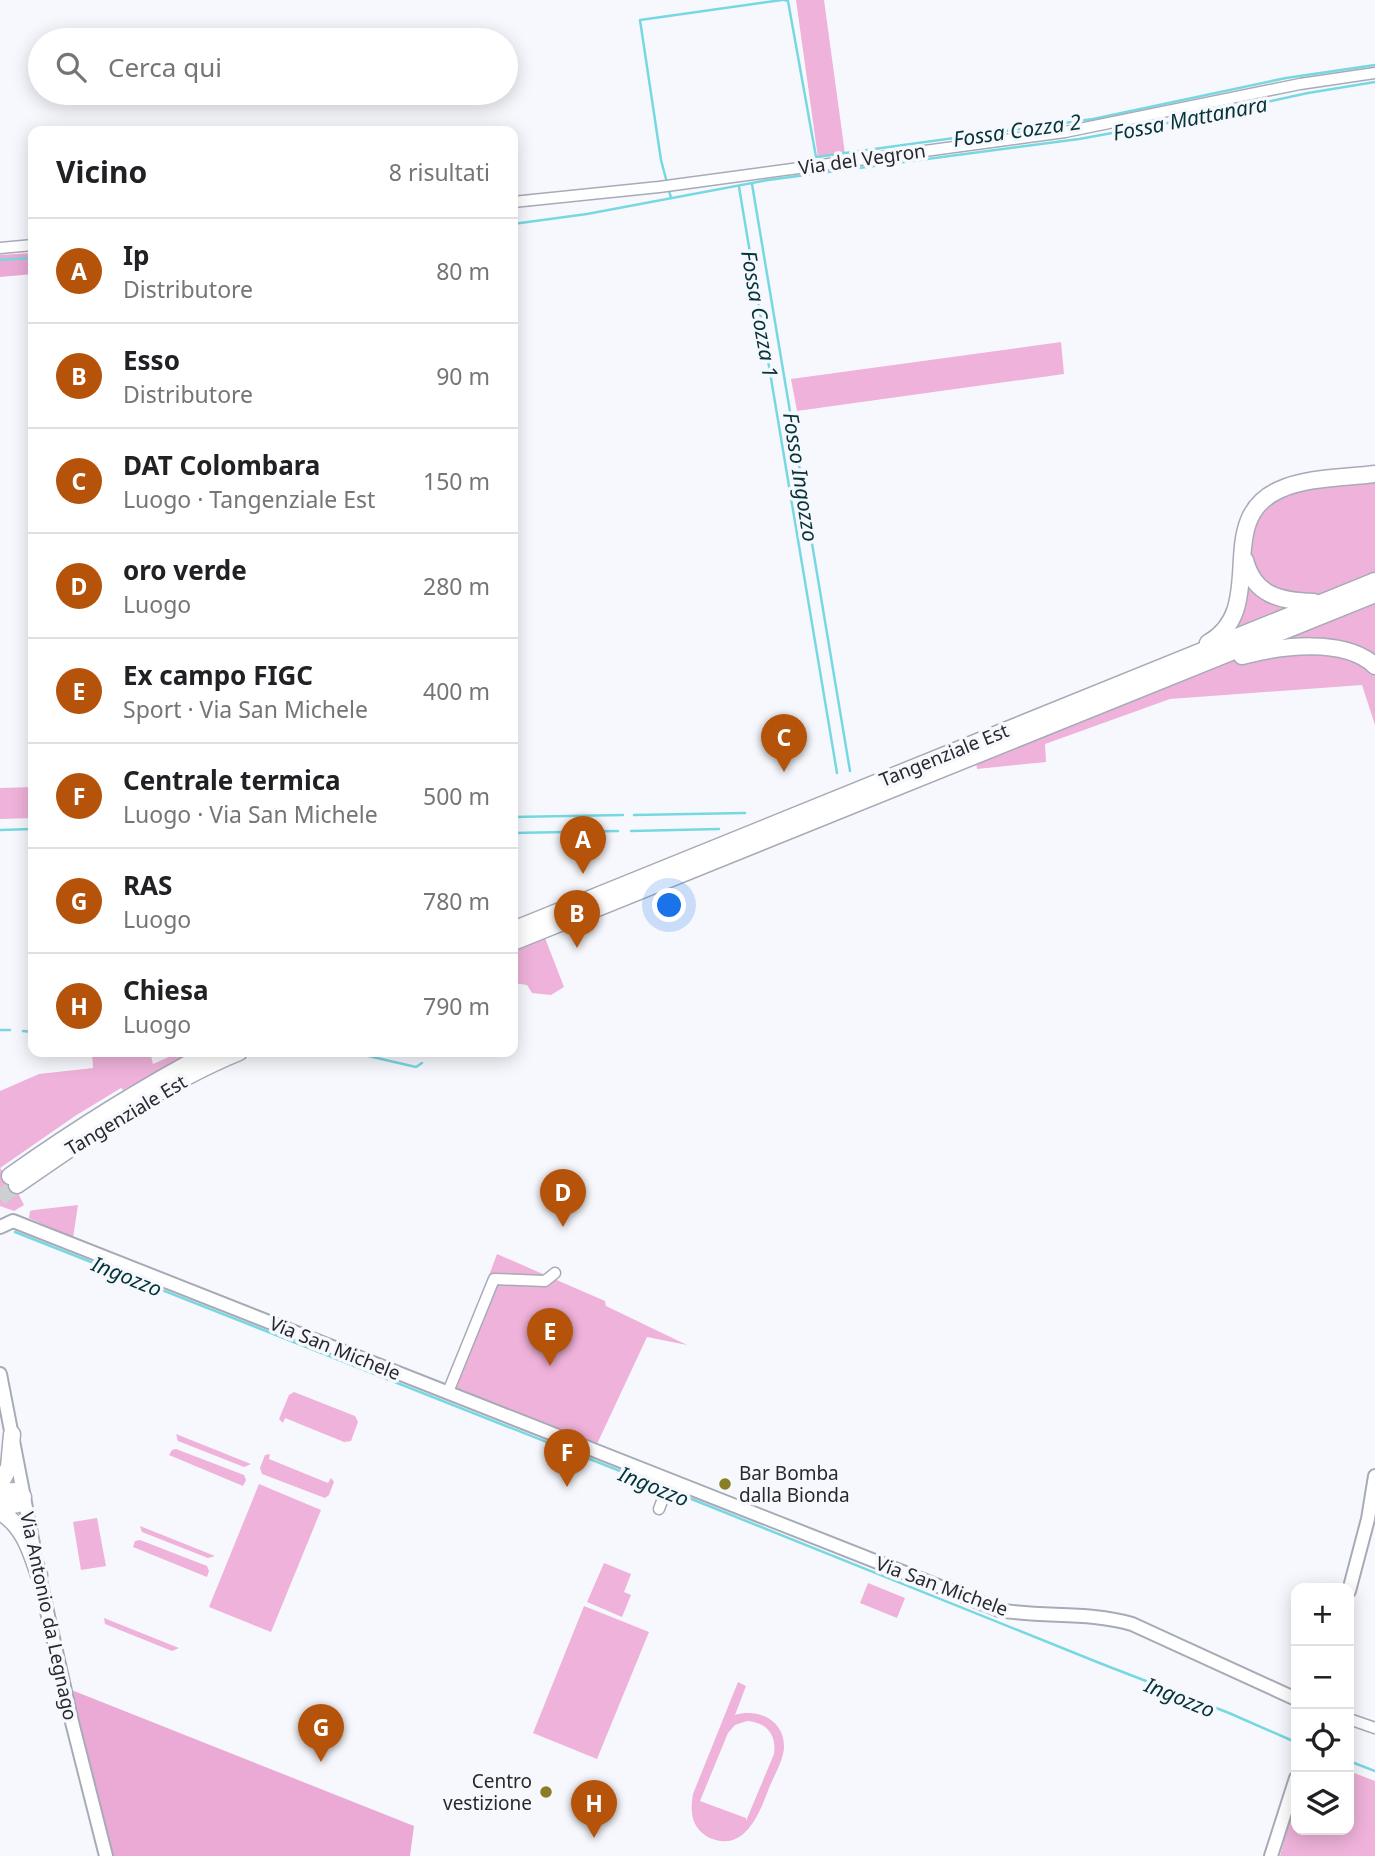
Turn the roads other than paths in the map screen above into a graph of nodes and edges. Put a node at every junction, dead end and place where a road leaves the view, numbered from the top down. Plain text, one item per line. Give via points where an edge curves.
1 (1375, 73) edge
2 (518, 201) edge
3 (28, 246) edge
4 (0, 248) edge
5 (1375, 474) edge
6 (1243, 554) junction
7 (1375, 581) edge
8 (1375, 594) edge
9 (1324, 602) junction
10 (1375, 666) edge
11 (1154, 670) junction
12 (1182, 672) junction
13 (518, 928) edge
14 (518, 940) edge
15 (201, 1057) edge
16 (229, 1057) edge
17 (0, 1227) edge
18 (555, 1273) dead end
19 (0, 1374) edge
20 (448, 1392) junction
21 (12, 1434) junction
22 (1375, 1476) edge
23 (669, 1482) junction
24 (0, 1486) edge
25 (0, 1492) edge
26 (23, 1497) junction
27 (659, 1509) dead end
28 (0, 1510) edge
29 (39, 1575) junction
30 (1351, 1583) edge
31 (1291, 1697) edge
32 (1354, 1721) edge
33 (1375, 1728) edge
34 (1291, 1794) edge
35 (106, 1856) edge
36 (1271, 1856) edge

1 - 2 street, Via del Vegron via 1065,132 668,186
3 - 4 street
5 - 6 highway via 1276,491 1251,514
6 - 9 highway via 1251,576 1266,591 1289,601
6 - 11 highway via 1238,606 1219,637
7 - 9 highway, Tangenziale Est
8 - 12 highway, Tangenziale Est
9 - 11 highway, Tangenziale Est
10 - 12 highway via 1346,650 1298,648 1259,652
11 - 13 highway, Tangenziale Est
12 - 14 highway, Tangenziale Est
15 - 16 highway, Tangenziale Est via 68,1134 14,1181 150,1098
17 - 20 street, Via San Michele via 13,1221
18 - 20 street via 545,1281 494,1279
19 - 21 street, Via Antonio da Legnago
20 - 23 street, Via San Michele
21 - 24 highway via 9,1467
21 - 26 street, Via Antonio da Legnago
22 - 30 street
23 - 27 street
23 - 31 street, Via San Michele via 999,1610 1108,1617 1132,1624
25 - 26 highway via 15,1491
26 - 28 highway via 18,1504
26 - 29 street, Via Antonio da Legnago
28 - 29 highway via 19,1528
29 - 35 street, Via Antonio da Legnago
32 - 33 street
34 - 36 street

